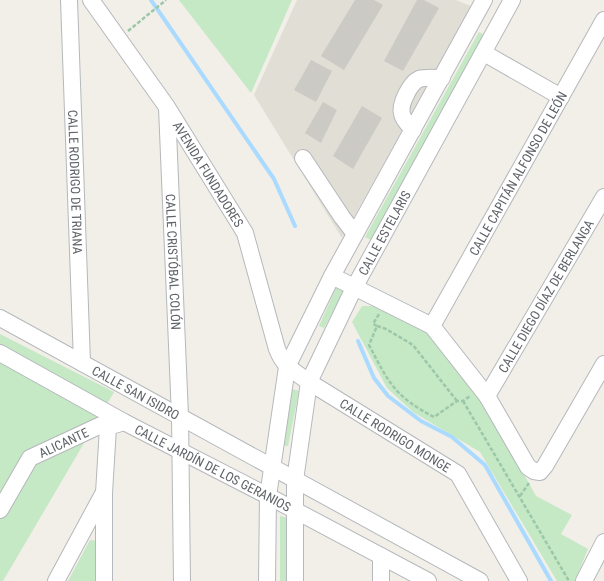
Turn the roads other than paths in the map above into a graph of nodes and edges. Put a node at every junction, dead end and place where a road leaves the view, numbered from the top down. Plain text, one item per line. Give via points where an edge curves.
1 (69, 0) edge
2 (91, 0) edge
3 (512, 0) edge
4 (481, 1) edge
5 (504, 14) junction
6 (604, 20) edge
7 (484, 53) junction
8 (442, 78) junction
9 (561, 97) junction
10 (167, 106) junction
11 (413, 130) junction
12 (303, 158) dead end
13 (604, 197) edge
14 (355, 234) junction
15 (332, 276) junction
16 (354, 288) junction
17 (0, 318) edge
18 (432, 326) junction
19 (0, 353) edge
20 (82, 363) junction
21 (604, 364) edge
22 (287, 367) junction
23 (309, 382) junction
24 (487, 396) junction
25 (180, 416) junction
26 (124, 422) junction
27 (108, 427) junction
28 (180, 450) junction
29 (271, 468) junction
30 (295, 480) junction
31 (104, 493) junction
32 (268, 496) junction
33 (0, 510) edge
34 (295, 510) junction
35 (604, 542) edge
36 (381, 556) junction
37 (56, 581) edge
38 (104, 581) edge
39 (182, 581) edge
40 (267, 581) edge
41 (296, 581) edge
42 (381, 581) edge
43 (428, 581) edge
44 (480, 581) edge
45 (519, 581) edge
46 (584, 581) edge

1 - 20 street, CALLE RODRIGO DE TRIANA
2 - 10 street, AVENIDA FUNDADORES
3 - 5 street, CALLE ESTELARIS
4 - 5 street
4 - 8 street, CALLE ESTELARIS
5 - 7 street, CALLE ESTELARIS
6 - 9 street, CALLE CAPITÁN ALFONSO DE LEÓN
7 - 9 street
7 - 16 street, CALLE ESTELARIS
8 - 11 street, CALLE ESTELARIS
8 - 11 street via 418,80 414,83 402,105 401,113
9 - 18 street, CALLE CAPITÁN ALFONSO DE LEÓN
10 - 22 street, AVENIDA FUNDADORES via 248,239 277,349
10 - 25 street, CALLE CRISTÓBAL COLÓN
11 - 14 street, CALLE ESTELARIS
12 - 14 street
13 - 24 street, CALLE DIEGO DÍAZ DE BERLANGA
14 - 15 street, CALLE ESTELARIS
15 - 16 street
15 - 22 street, CALLE ESTELARIS
16 - 18 street
16 - 23 street, CALLE ESTELARIS
17 - 20 street, CALLE SAN ISIDRO
18 - 24 street
19 - 26 street, CALLE JARDÍN DE LOS GERANIOS
20 - 25 street, CALLE SAN ISIDRO
21 - 24 street via 540,472 531,469
22 - 23 street, CALLE RODRIGO MONGE
22 - 29 street, CALLE ESTELARIS
23 - 30 street, CALLE ESTELARIS
23 - 45 street, CALLE RODRIGO MONGE via 458,474
25 - 28 street, CALLE CRISTÓBAL COLÓN
25 - 29 street, CALLE SAN ISIDRO
26 - 27 street, ALICANTE
26 - 28 street, CALLE JARDÍN DE LOS GERANIOS
27 - 31 street
27 - 33 street, ALICANTE via 101,424 30,458
28 - 32 street, CALLE JARDÍN DE LOS GERANIOS
28 - 39 street, CALLE CRISTÓBAL COLÓN
29 - 30 street, CALLE JARDÍN DE LOS GERANIOS
29 - 32 street, CALLE ESTELARIS
30 - 34 street, CALLE ESTELARIS
30 - 44 street, CALLE JARDÍN DE LOS GERANIOS
31 - 37 street
31 - 38 street
32 - 34 street, CALLE JARDÍN DE LOS GERANIOS
32 - 40 street, CALLE ESTELARIS
34 - 36 street, CALLE JARDÍN DE LOS GERANIOS
34 - 41 street, CALLE ESTELARIS
35 - 46 street
36 - 42 street
36 - 43 street, CALLE JARDÍN DE LOS GERANIOS

